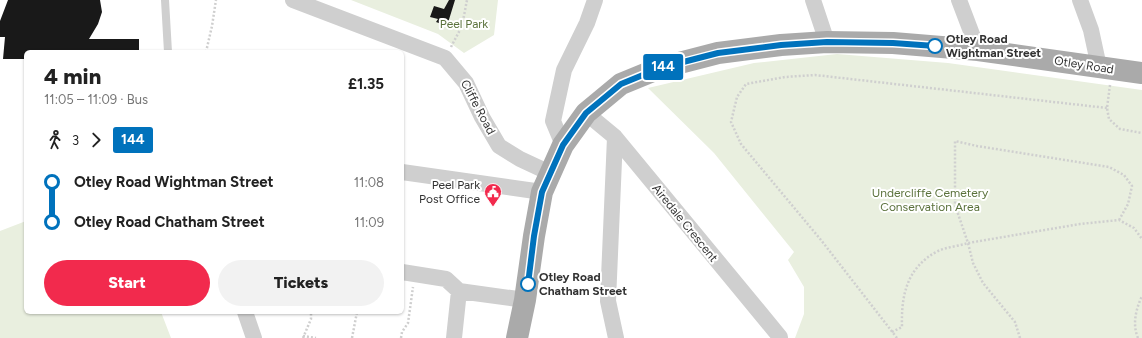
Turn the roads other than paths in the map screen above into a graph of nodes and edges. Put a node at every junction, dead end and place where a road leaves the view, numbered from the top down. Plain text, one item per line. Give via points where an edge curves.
1 (164, 0) edge
2 (293, 0) edge
3 (594, 0) edge
4 (813, 0) edge
5 (959, 0) edge
6 (1080, 0) edge
7 (827, 42) junction
8 (168, 50) edge
9 (978, 50) junction
10 (1106, 68) junction
11 (1142, 73) edge
12 (586, 113) junction
13 (615, 136) junction
14 (563, 145) junction
15 (404, 172) edge
16 (546, 182) junction
17 (408, 273) edge
18 (459, 291) junction
19 (525, 300) junction
20 (245, 314) edge
21 (254, 338) edge
22 (454, 338) edge
23 (517, 338) edge
24 (616, 338) edge
25 (779, 338) edge

1 - 8 lane
2 - 16 street, Cliffe Road via 445,58 466,83 499,146 520,159
3 - 14 street via 587,23 564,70 554,120
4 - 7 street
5 - 9 street
6 - 10 street
7 - 9 main road, Otley Road via 893,43
7 - 12 main road, Otley Road via 718,53 660,68 621,84
9 - 10 main road, Otley Road
10 - 11 main road, Otley Road
12 - 13 street, Airedale Crescent
12 - 14 main road, Otley Road
13 - 24 street via 608,301
13 - 25 street, Airedale Crescent
14 - 16 main road, Otley Road
15 - 16 street
16 - 19 main road, Otley Road via 534,236
17 - 18 street via 446,279
18 - 19 street
18 - 22 street
19 - 23 main road, Otley Road
20 - 21 street

